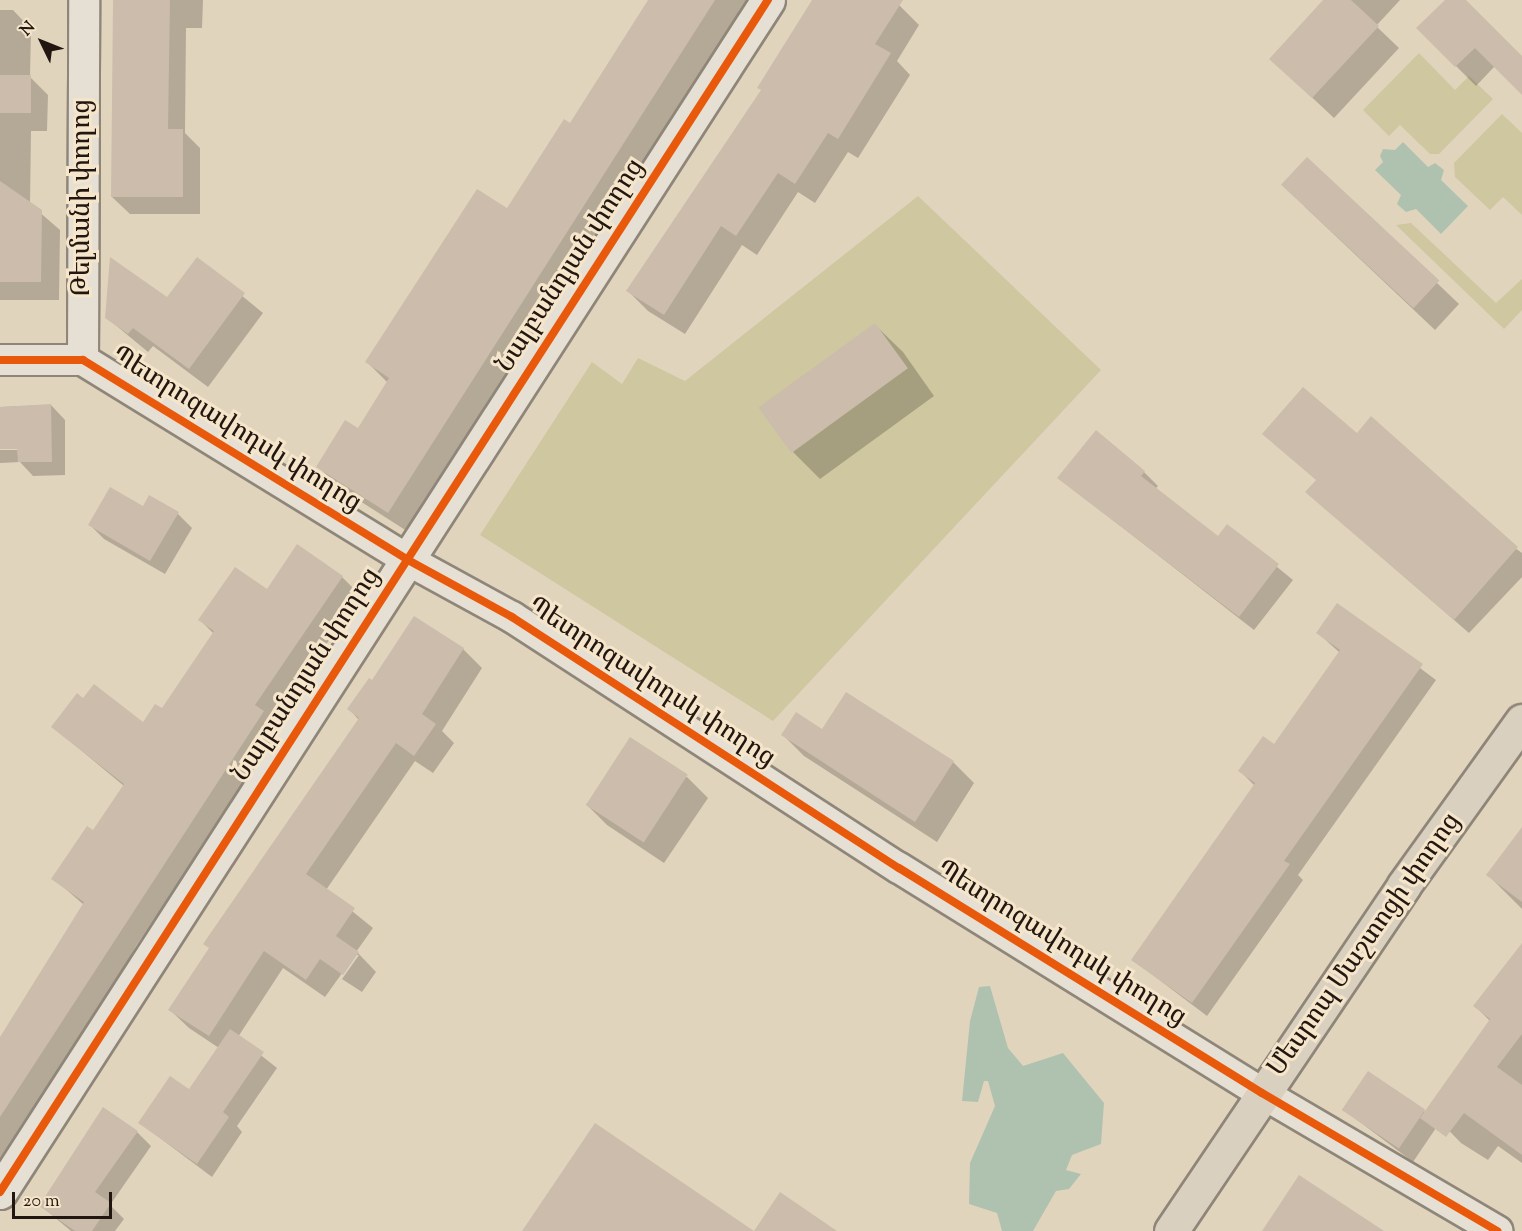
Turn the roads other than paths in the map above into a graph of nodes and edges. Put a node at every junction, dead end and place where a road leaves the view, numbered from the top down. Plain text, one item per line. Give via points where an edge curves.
1 (84, 0) edge
2 (768, 0) edge
3 (0, 360) edge
4 (83, 360) junction
5 (406, 559) junction
6 (1522, 721) edge
7 (1262, 1093) junction
8 (0, 1192) edge
9 (1171, 1231) edge
10 (1497, 1231) edge

1 - 4 street, Թելմանի փողոց
2 - 5 street, Նալբանդյան փողոց
3 - 4 street, Պետրոզավոդսկ փողոց
4 - 5 street, Պետրոզավոդսկ փողոց
5 - 7 street, Պետրոզավոդսկ փողոց via 512,617 899,868
5 - 8 street, Նալբանդյան փողոց
6 - 7 main road, Մեսրոպ Մաշտոցի փողոց
7 - 9 main road, Մեսրոպ Մաշտոցի փողոց
7 - 10 street, Պետրոզավոդսկ փողոց

